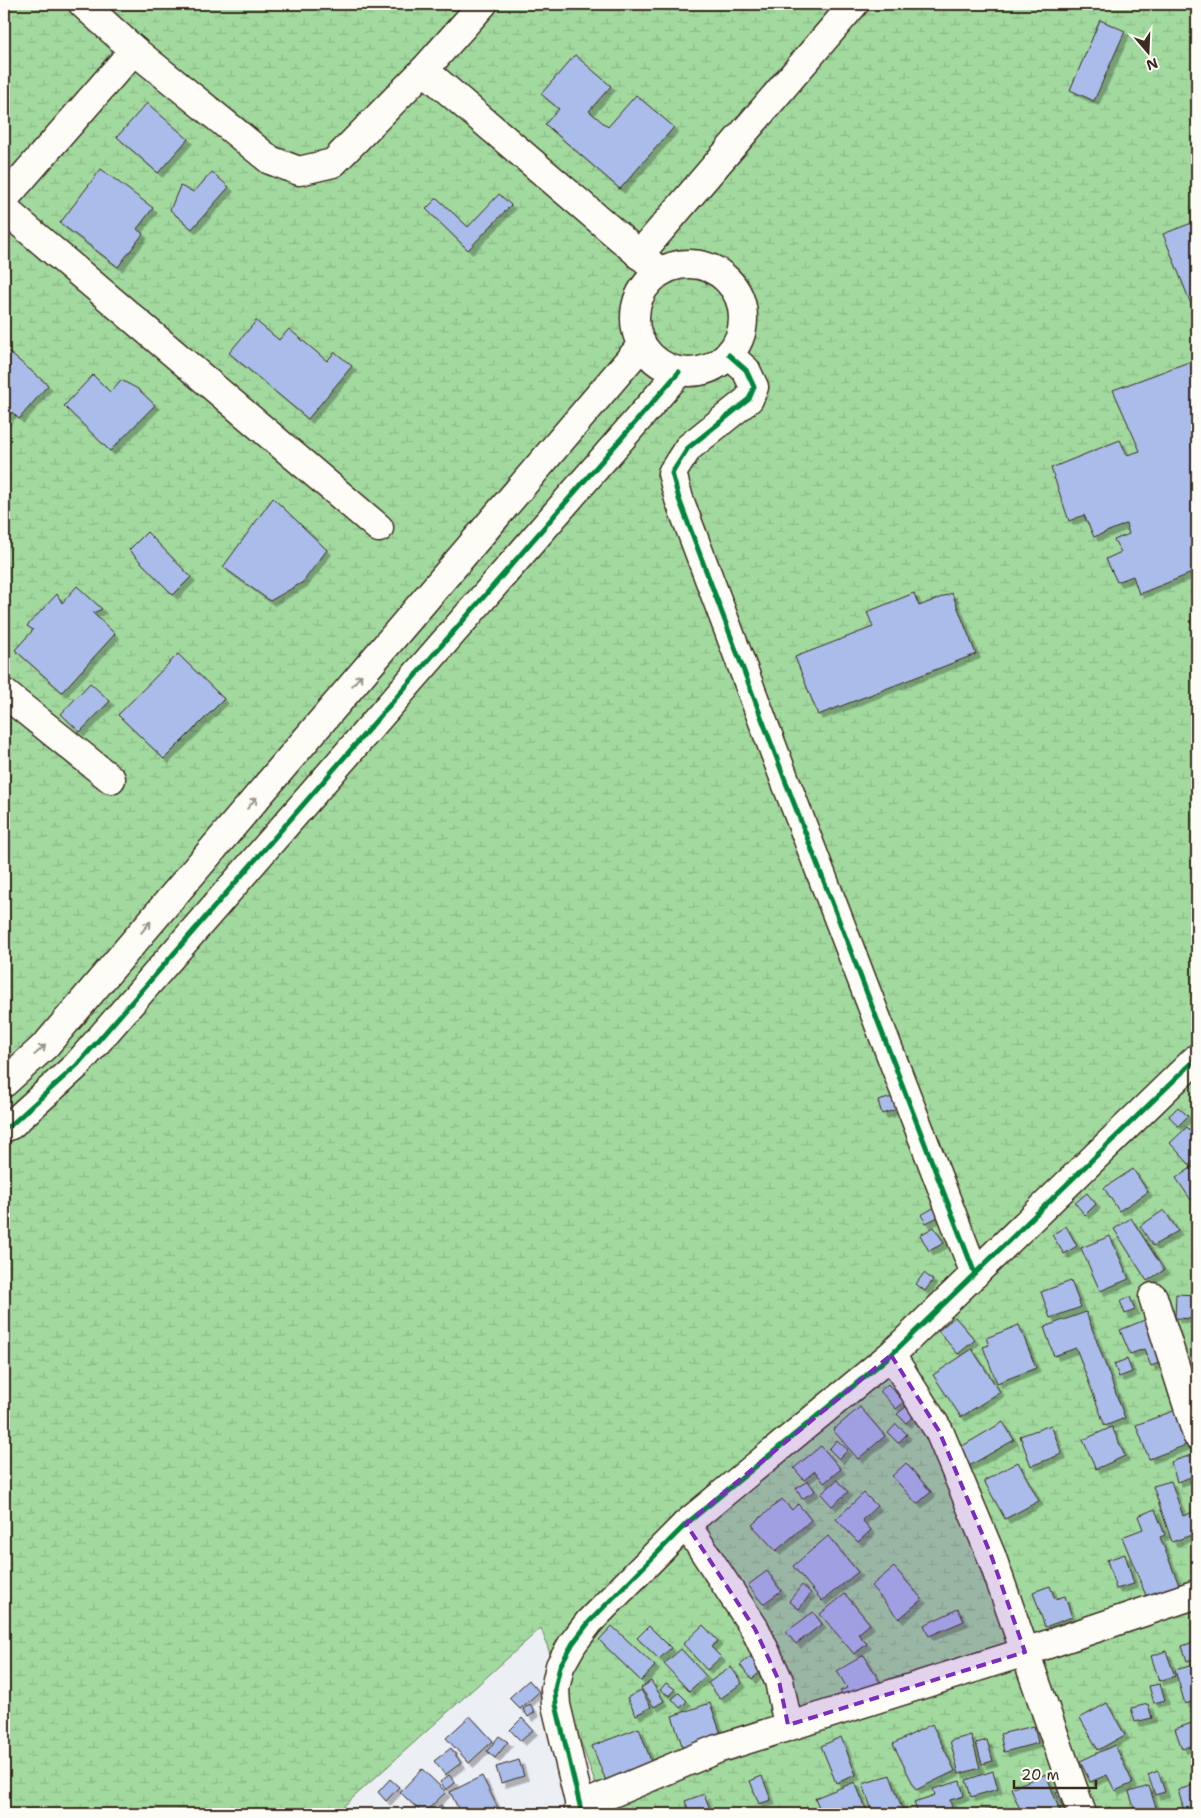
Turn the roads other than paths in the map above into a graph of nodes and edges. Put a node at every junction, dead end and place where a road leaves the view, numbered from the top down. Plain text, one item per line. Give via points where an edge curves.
1 (83, 4) edge
2 (483, 4) edge
3 (854, 4) edge
4 (134, 50) junction
5 (424, 70) junction
6 (4, 199) edge
7 (4, 209) edge
8 (639, 255) junction
9 (660, 272) junction
10 (642, 345) junction
11 (729, 355) junction
12 (679, 372) junction
13 (379, 528) dead end
14 (4, 693) edge
15 (111, 779) dead end
16 (1197, 1058) edge
17 (4, 1082) edge
18 (4, 1128) edge
19 (975, 1274) junction
20 (1153, 1297) dead end
21 (891, 1355) junction
22 (1197, 1435) edge
23 (686, 1524) junction
24 (1197, 1594) edge
25 (1025, 1652) junction
26 (788, 1725) junction
27 (580, 1811) edge
28 (1082, 1814) edge

1 - 4 street
2 - 5 street
3 - 8 street
4 - 5 street via 270,160 299,171 333,162
4 - 6 street
5 - 8 street
7 - 13 street
8 - 9 street
9 - 10 street via 647,284 635,314 636,330
9 - 11 street via 692,264 724,276 735,288 742,304 744,322 740,340
10 - 12 street via 652,358
17 -> 10 street via 46,1045
11 - 12 street via 715,366 698,372
11 - 19 street via 746,370 754,386 749,399 688,448 672,473 679,499
12 - 18 street via 77,1065
14 - 15 street
16 - 19 street
19 - 21 street
20 - 22 street
21 - 23 street
21 - 25 street via 939,1431 991,1556
23 - 26 street via 755,1629 779,1681
23 - 27 street via 589,1622 560,1666 555,1689 556,1705
24 - 25 street
25 - 26 street
25 - 28 street
26 - 27 street via 717,1749

